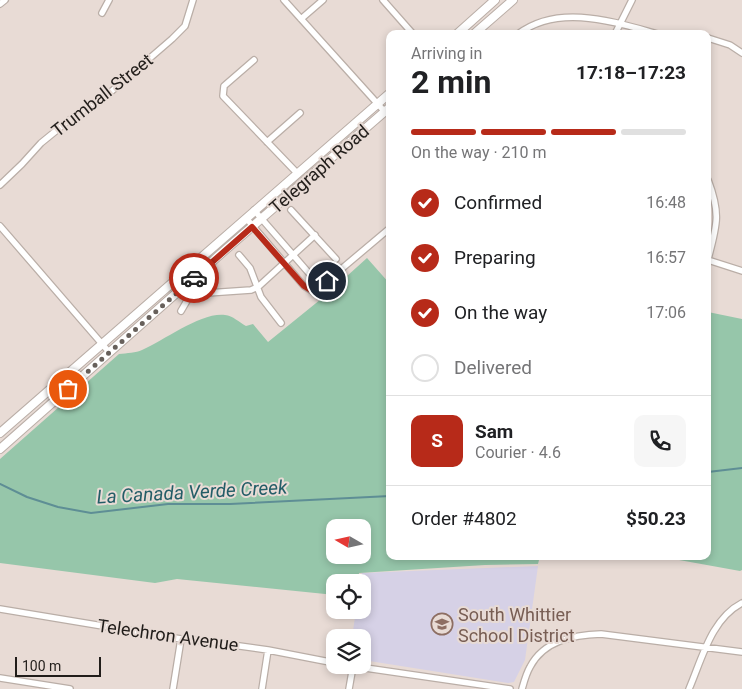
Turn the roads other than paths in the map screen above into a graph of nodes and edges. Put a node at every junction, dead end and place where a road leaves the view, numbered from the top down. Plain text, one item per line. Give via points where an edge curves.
1 (5, 0) edge
2 (109, 0) edge
3 (193, 0) edge
4 (284, 0) edge
5 (323, 0) edge
6 (383, 0) edge
7 (495, 0) edge
8 (513, 0) edge
9 (632, 0) edge
10 (0, 4) edge
11 (102, 14) dead end
12 (301, 19) junction
13 (620, 24) junction
14 (409, 30) edge
15 (461, 30) edge
16 (479, 30) edge
17 (525, 30) edge
18 (617, 30) edge
19 (643, 30) edge
20 (711, 39) edge
21 (742, 54) edge
22 (254, 60) dead end
23 (386, 97) edge
24 (378, 104) junction
25 (386, 108) edge
26 (386, 110) edge
27 (300, 113) dead end
28 (267, 142) junction
29 (297, 173) junction
30 (0, 185) edge
31 (711, 188) edge
32 (254, 210) junction
33 (292, 210) dead end
34 (246, 218) junction
35 (261, 219) junction
36 (0, 226) edge
37 (252, 227) junction
38 (386, 231) edge
39 (315, 235) junction
40 (711, 247) edge
41 (239, 255) dead end
42 (292, 255) junction
43 (336, 259) dead end
44 (711, 260) edge
45 (284, 263) junction
46 (742, 271) edge
47 (257, 287) junction
48 (314, 292) junction
49 (181, 311) dead end
50 (281, 322) dead end
51 (102, 344) junction
52 (109, 352) junction
53 (0, 433) edge
54 (0, 449) edge
55 (742, 604) edge
56 (0, 609) edge
57 (181, 639) junction
58 (707, 646) junction
59 (268, 650) junction
60 (742, 652) edge
61 (326, 661) edge
62 (371, 669) edge
63 (352, 674) edge
64 (0, 678) edge
65 (70, 689) edge
66 (174, 689) edge
67 (262, 689) edge
68 (349, 689) edge
69 (510, 689) edge
70 (522, 689) edge
71 (689, 689) edge

1 - 10 street
2 - 11 street
3 - 30 street, Trumball Street via 185,26 172,39 106,96 41,143
4 - 12 street
5 - 12 street
6 - 14 street
7 - 15 main road
8 - 16 main road
9 - 13 street
12 - 24 street
13 - 17 street via 592,18 560,17 541,21
13 - 18 street
13 - 19 street
20 - 21 street via 730,45
22 - 28 street via 224,86 223,96
23 - 24 main road, Telegraph Road
24 - 25 street
24 - 29 main road, Telegraph Road
26 - 35 main road, Telegraph Road
27 - 28 street
28 - 29 street
29 - 32 main road, Telegraph Road
31 - 40 street via 718,216
32 - 34 main road, Telegraph Road
32 - 35 street
33 - 39 street
34 - 37 street
34 - 51 main road, Telegraph Road
35 - 37 main road, Telegraph Road
35 - 42 street
36 - 51 street
37 - 45 street
37 - 52 main road, Telegraph Road
38 - 48 street
39 - 42 street
39 - 43 street
41 - 47 street via 250,268
42 - 45 street
42 - 48 street via 314,279
44 - 46 street
45 - 47 street
45 - 48 street via 304,286
47 - 49 street via 241,292 193,294
47 - 50 street
51 - 52 street
51 - 53 main road, Telegraph Road
52 - 54 main road, Telegraph Road
55 - 58 street via 715,627
56 - 57 street, Telechron Avenue
57 - 59 street, Telechron Avenue
57 - 66 street
58 - 60 street
58 - 70 street via 601,634 579,635 560,640 542,651 530,666
58 - 71 street
59 - 61 street, Telechron Avenue
59 - 67 street
62 - 69 street
63 - 68 street
64 - 65 street

